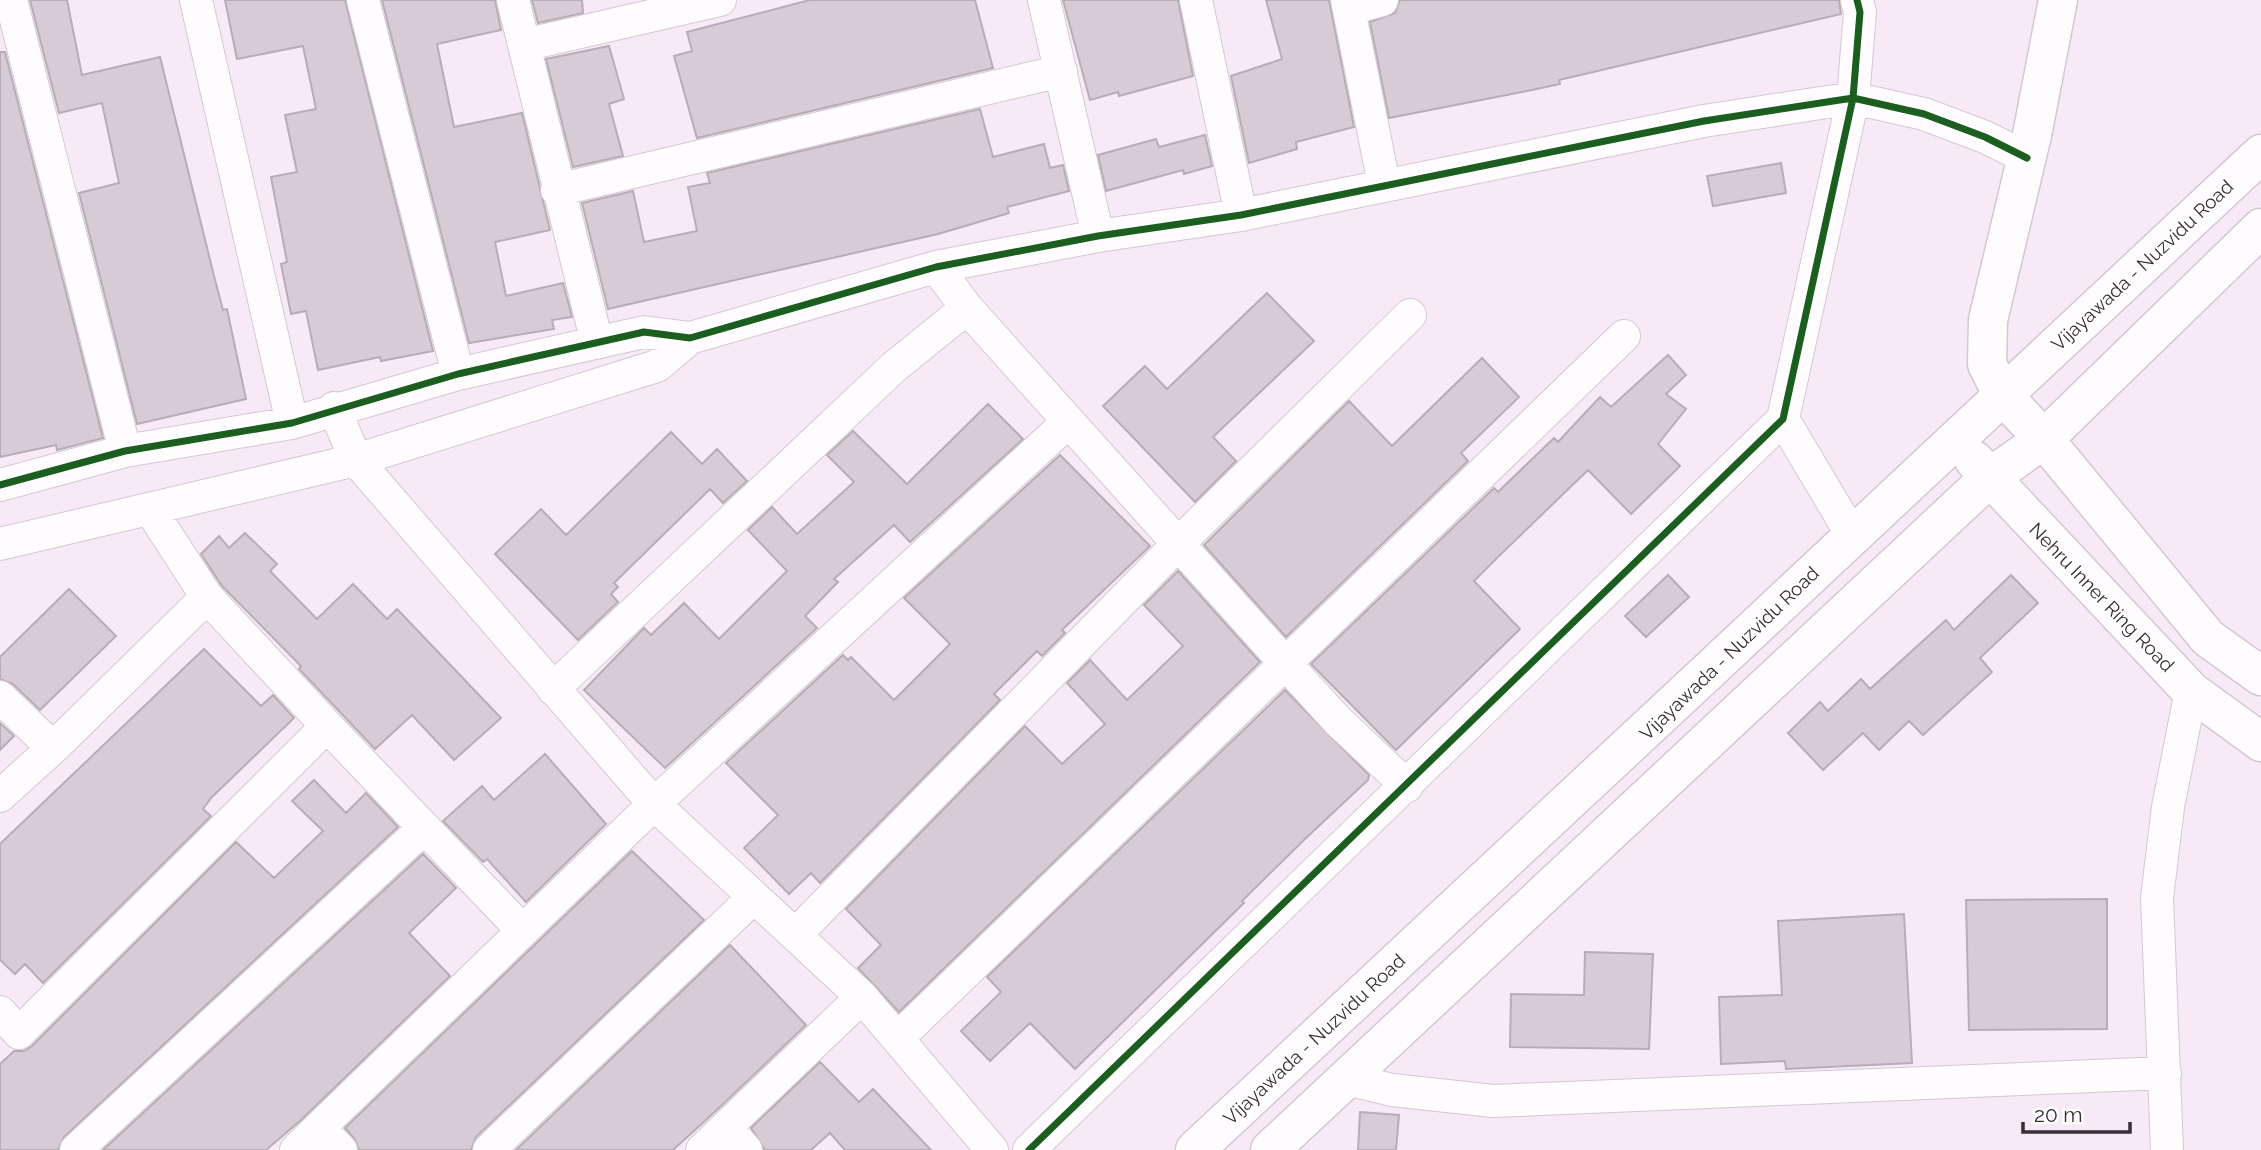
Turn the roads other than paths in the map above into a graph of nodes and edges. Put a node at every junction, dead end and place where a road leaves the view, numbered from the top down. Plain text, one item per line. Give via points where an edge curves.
1 (11, 0) edge
2 (196, 0) edge
3 (363, 0) edge
4 (513, 0) edge
5 (720, 0) edge
6 (1044, 0) edge
7 (1196, 0) edge
8 (1382, 0) edge
9 (1857, 0) edge
10 (2058, 0) edge
11 (1348, 5) edge
12 (524, 45) junction
13 (1061, 71) junction
14 (1853, 98) junction
15 (2261, 154) edge
16 (2027, 158) junction
17 (1384, 184) junction
18 (557, 190) junction
19 (1241, 215) junction
20 (2261, 228) edge
21 (1098, 236) junction
22 (936, 267) junction
23 (967, 308) junction
24 (1410, 316) dead end
25 (1624, 336) dead end
26 (690, 338) junction
27 (597, 342) junction
28 (458, 374) junction
29 (1995, 380) junction
30 (334, 408) junction
31 (1068, 422) junction
32 (292, 423) junction
33 (1788, 427) junction
34 (1956, 438) junction
35 (2044, 439) junction
36 (125, 451) junction
37 (356, 460) junction
38 (1989, 478) junction
39 (0, 485) edge
40 (150, 509) junction
41 (1852, 535) junction
42 (0, 544) edge
43 (1178, 544) junction
44 (207, 597) junction
45 (1286, 664) junction
46 (2261, 676) edge
47 (553, 689) junction
48 (2191, 691) junction
49 (0, 697) edge
50 (327, 726) junction
51 (2261, 742) edge
52 (53, 748) junction
53 (1406, 786) junction
54 (0, 796) edge
55 (654, 804) junction
56 (424, 828) junction
57 (754, 897) junction
58 (522, 930) junction
59 (795, 935) junction
60 (862, 997) junction
61 (6, 1032) edge
62 (899, 1037) junction
63 (2165, 1073) junction
64 (1347, 1079) junction
65 (319, 1128) junction
66 (736, 1139) edge
67 (76, 1150) edge
68 (296, 1150) edge
69 (341, 1150) edge
70 (489, 1150) edge
71 (702, 1150) edge
72 (992, 1150) edge
73 (1028, 1150) edge
74 (1195, 1150) edge
75 (1270, 1150) edge
76 (2166, 1150) edge

1 - 36 street
2 - 32 street
3 - 28 street
4 - 12 street
5 - 12 street
6 - 13 street
7 - 19 street
8 - 11 street
9 - 14 street
10 - 16 main road
11 - 17 street
12 - 18 street
13 - 18 street
13 - 21 street
14 - 16 street via 1924,114
14 - 17 street via 1691,124
14 - 33 street
15 - 29 main road, Vijayawada - Nuzvidu Road
16 - 29 main road via 1988,320
17 - 19 street
18 - 27 street
19 - 21 street
20 - 35 main road
21 - 22 street
22 - 23 street
22 - 26 street
23 - 31 street
23 - 47 street via 894,367
24 - 43 street
25 - 45 street
26 - 27 street via 644,332
26 - 37 street via 657,366
27 - 28 street
28 - 30 street
29 - 34 main road, Vijayawada - Nuzvidu Road
29 - 35 main road
30 - 32 street
30 - 37 street
31 - 43 street
31 - 55 street
32 - 36 street
33 - 41 street
33 - 53 street
34 - 38 main road, Nehru Inner Ring Road
34 - 41 main road, Vijayawada - Nuzvidu Road
35 - 38 main road
35 - 46 main road via 2208,638
36 - 39 street
37 - 40 street
37 - 47 street
38 - 48 main road, Nehru Inner Ring Road
38 - 64 main road
40 - 42 street
40 - 44 street
41 - 74 main road, Vijayawada - Nuzvidu Road
43 - 45 street
43 - 59 street
44 - 50 street
44 - 52 street
45 - 53 street
45 - 62 street
47 - 55 street
48 - 51 main road, Nehru Inner Ring Road
48 - 63 street via 2168,807 2157,898
49 - 52 street
50 - 56 street
50 - 61 street
52 - 54 street
53 - 73 street
55 - 57 street
55 - 58 street
56 - 58 street
56 - 67 street
57 - 59 street
57 - 70 street
58 - 65 street
59 - 60 street
60 - 62 street
60 - 66 street
62 - 72 street
63 - 64 street via 1493,1101 1392,1090
63 - 76 street
64 - 75 main road
65 - 68 street
65 - 69 street
66 - 71 street

